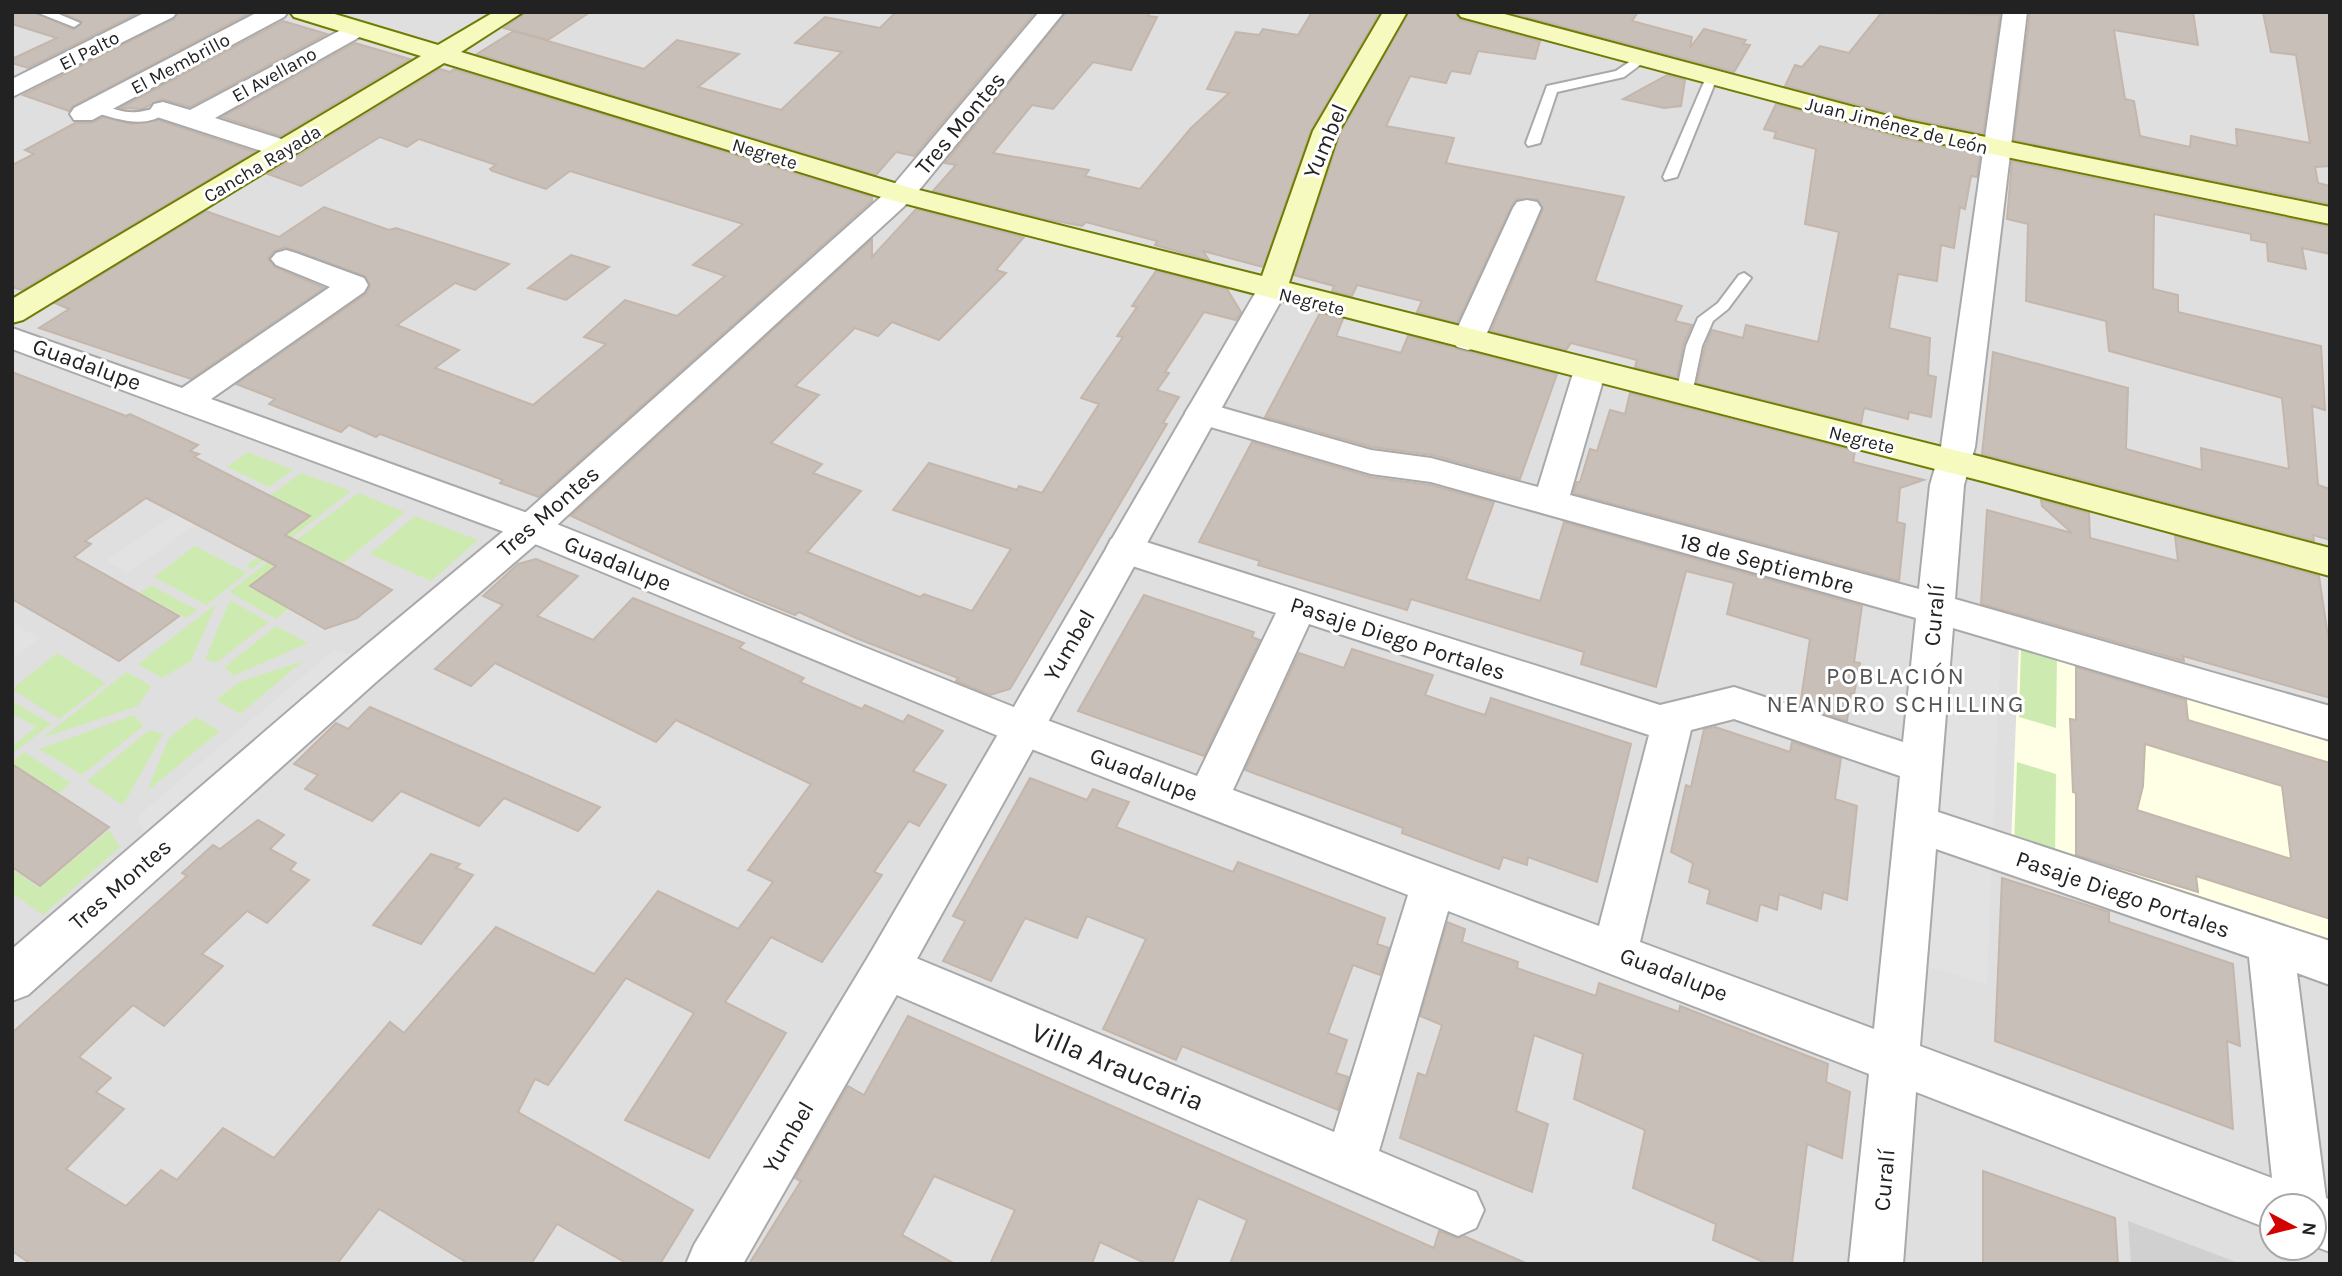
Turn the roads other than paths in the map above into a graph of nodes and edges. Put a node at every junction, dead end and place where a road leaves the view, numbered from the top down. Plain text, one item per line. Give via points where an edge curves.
1 (42, 12) edge
2 (165, 12) edge
3 (276, 12) edge
4 (302, 12) edge
5 (510, 12) edge
6 (1052, 12) edge
7 (1395, 12) edge
8 (1469, 12) edge
9 (2015, 12) edge
10 (74, 23) dead end
11 (356, 29) junction
12 (440, 54) junction
13 (1642, 60) junction
14 (1711, 78) junction
15 (12, 89) edge
16 (163, 110) joint
17 (90, 111) joint
18 (192, 120) junction
19 (1533, 143) dead end
20 (284, 149) junction
21 (1996, 149) junction
22 (1670, 177) dead end
23 (901, 194) junction
24 (1527, 208) dead end
25 (2330, 216) edge
26 (286, 258) dead end
27 (1744, 278) dead end
28 (1272, 290) junction
29 (12, 313) edge
30 (12, 338) edge
31 (1468, 340) junction
32 (1590, 370) junction
33 (1684, 394) junction
34 (187, 400) junction
35 (1202, 413) junction
36 (1954, 462) junction
37 (1550, 503) junction
38 (531, 528) junction
39 (1124, 549) junction
40 (2330, 562) edge
41 (1299, 605) junction
42 (1934, 609) junction
43 (1673, 722) junction
44 (2330, 723) edge
45 (1022, 728) junction
46 (1922, 766) junction
47 (1208, 798) junction
48 (1917, 824) junction
49 (1434, 883) junction
50 (2270, 943) junction
51 (1615, 951) junction
52 (2330, 963) edge
53 (887, 968) junction
54 (12, 979) edge
55 (1896, 1059) junction
56 (1350, 1164) junction
57 (2299, 1192) edge
58 (2258, 1199) edge
59 (1458, 1210) dead end
60 (713, 1264) edge
61 (1876, 1264) edge

1 - 10 lane
2 - 15 street, El Palto
3 - 17 street, El Membrillo
4 - 11 main road, Negrete
5 - 12 main road, Cancha Rayada
6 - 23 street, Tres Montes
7 - 28 main road, Yumbel via 1326,131
8 - 13 main road, Juan Jiménez de León
9 - 21 street, Curalí
11 - 12 main road, Negrete
11 - 18 street, El Avellano
12 - 20 main road, Cancha Rayada
12 - 23 main road, Negrete
13 - 14 main road, Juan Jiménez de León
13 - 19 lane via 1620,74 1552,89
14 - 21 main road, Juan Jiménez de León
14 - 22 lane
16 - 17 lane via 147,119
16 - 18 street
18 - 20 street
20 - 29 main road, Cancha Rayada
21 - 25 main road, Juan Jiménez de León
21 - 36 street, Curalí
23 - 28 main road, Negrete
23 - 38 street, Tres Montes
24 - 31 street
26 - 34 street via 353,285
27 - 33 lane via 1723,306 1706,318 1694,346
28 - 31 main road, Negrete
28 - 35 street, Yumbel
30 - 34 street, Guadalupe
31 - 32 main road, Negrete
32 - 33 main road, Negrete
32 - 37 street
33 - 36 main road, Negrete
34 - 38 street, Guadalupe
35 - 37 street, 18 de Septiembre via 1371,462 1431,470
35 - 39 street, Yumbel
36 - 40 main road, Negrete
36 - 42 street, Curalí via 1947,485
37 - 42 street, 18 de Septiembre
38 - 45 street, Guadalupe
38 - 54 street, Tres Montes
39 - 41 street, Pasaje Diego Portales
39 - 45 street, Yumbel
41 - 43 street, Pasaje Diego Portales
41 - 47 street
42 - 44 street, 18 de Septiembre
42 - 46 street, Curalí
43 - 46 street via 1734,703
43 - 51 street
45 - 47 street, Guadalupe
45 - 53 street, Yumbel
46 - 48 street, Curalí
47 - 49 street, Guadalupe
48 - 50 street, Pasaje Diego Portales
48 - 55 street, Curalí
49 - 51 street, Guadalupe
49 - 56 street
50 - 52 street, Pasaje Diego Portales
50 - 57 street
51 - 55 street, Guadalupe
53 - 56 street, Villa Araucaria
53 - 60 street, Yumbel
55 - 58 street, Guadalupe
55 - 61 street, Curalí
56 - 59 street, Villa Araucaria

